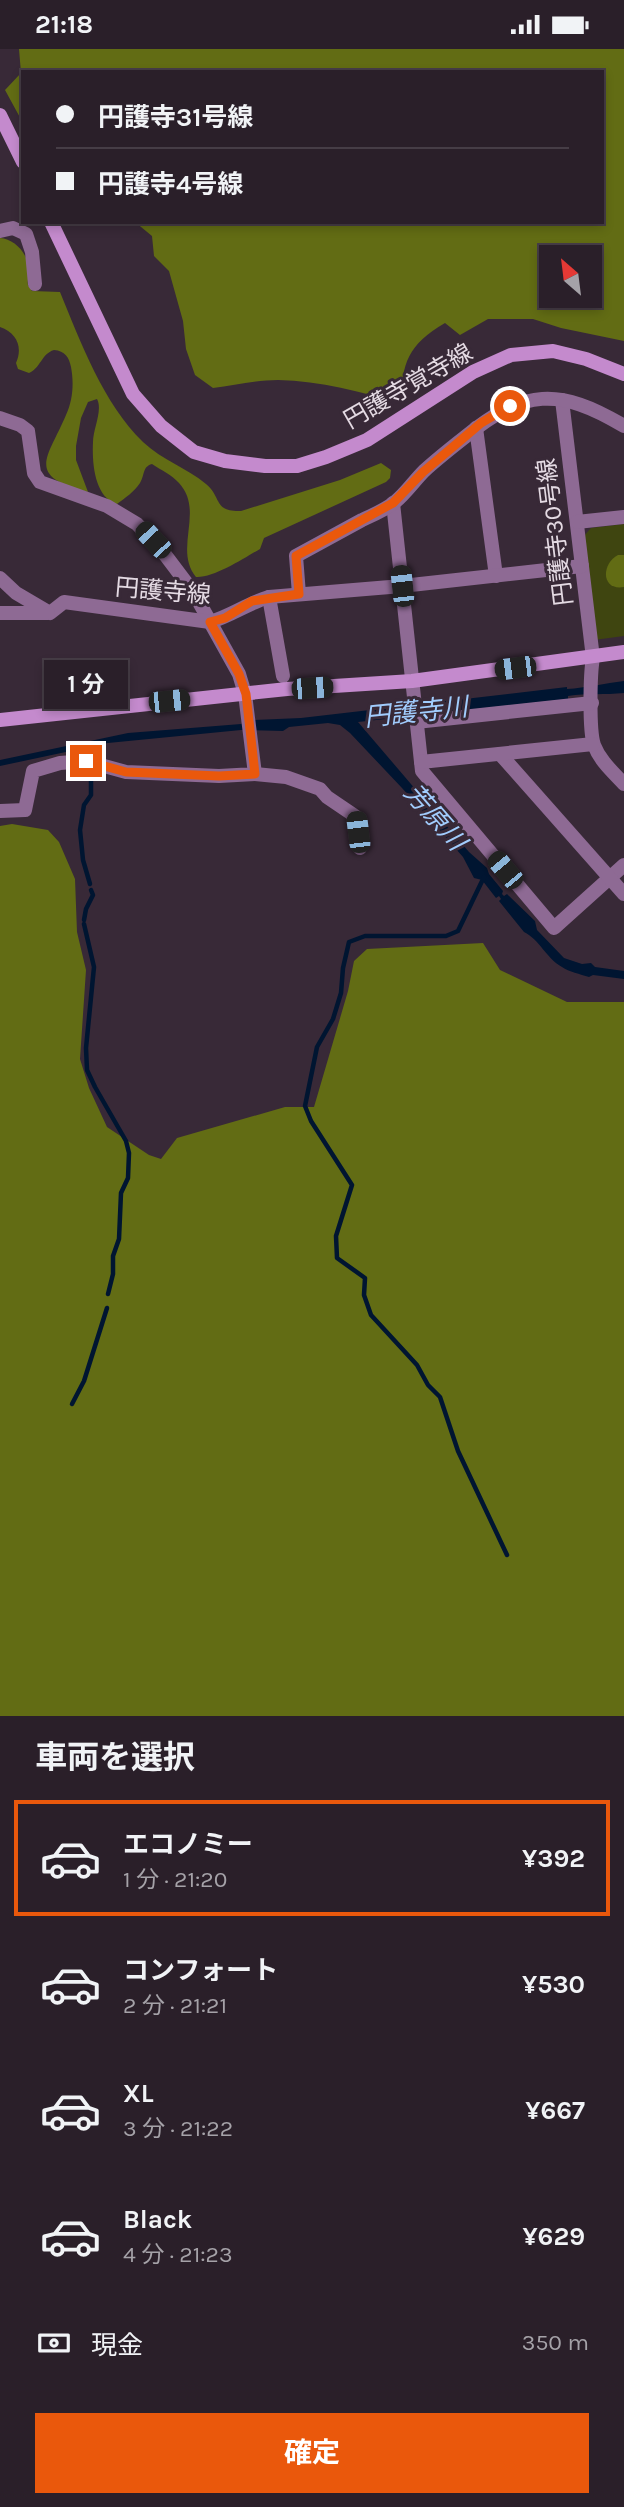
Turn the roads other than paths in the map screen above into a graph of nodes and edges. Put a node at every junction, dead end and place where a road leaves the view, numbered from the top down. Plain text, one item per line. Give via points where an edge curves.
1 (0, 115) edge
2 (3, 132) edge
3 (21, 159) edge
4 (52, 224) edge
5 (0, 231) edge
6 (35, 284) dead end
7 (624, 374) edge
8 (562, 400) junction
9 (0, 418) edge
10 (624, 426) edge
11 (476, 428) junction
12 (393, 503) junction
13 (624, 517) edge
14 (578, 522) junction
15 (582, 566) junction
16 (496, 576) junction
17 (0, 579) edge
18 (402, 586) junction
19 (299, 594) junction
20 (270, 597) junction
21 (0, 613) edge
22 (50, 613) junction
23 (210, 622) junction
24 (624, 652) edge
25 (591, 665) junction
26 (283, 676) dead end
27 (412, 686) junction
28 (246, 694) junction
29 (592, 700) junction
30 (0, 720) edge
31 (416, 722) junction
32 (593, 744) junction
33 (500, 754) junction
34 (421, 762) junction
35 (255, 774) junction
36 (624, 784) edge
37 (0, 811) edge
38 (359, 848) dead end
39 (624, 865) edge
40 (611, 879) junction
41 (624, 894) edge

1 - 2 street
2 - 3 street
4 - 7 street, 円護寺覚寺線 via 133,394 161,426 194,452 225,461 297,466 326,457 367,440 473,372 511,355 552,351
5 - 6 street via 13,228 26,234
8 - 10 street via 593,408
8 - 11 street via 524,401
8 - 14 street, 円護寺30号線
9 - 23 street via 28,431 34,473 40,482 107,506 137,524 194,593
11 - 12 street
11 - 16 street
12 - 18 street
12 - 19 street via 296,556
13 - 14 street
14 - 15 street, 円護寺30号線
15 - 16 street, 円護寺線
15 - 25 street, 円護寺30号線
16 - 18 street, 円護寺線
17 - 22 street
18 - 19 street, 円護寺線
18 - 27 street
19 - 20 street, 円護寺線
20 - 23 street, 円護寺線
20 - 26 street
21 - 22 street, 円護寺線
22 - 23 street, 円護寺線 via 64,602
23 - 28 street
24 - 25 street
25 - 27 street
25 - 29 street, 円護寺30号線
27 - 28 street
27 - 31 street
28 - 30 street
28 - 35 street
29 - 31 street
29 - 32 street, 円護寺30号線
31 - 34 street
32 - 33 street
32 - 36 street
33 - 34 street
33 - 40 street
34 - 40 street via 422,771 554,928
35 - 37 street via 126,772 86,761 60,763 33,771 26,810
35 - 38 street via 286,777 320,789 355,816
39 - 40 street
40 - 41 street

